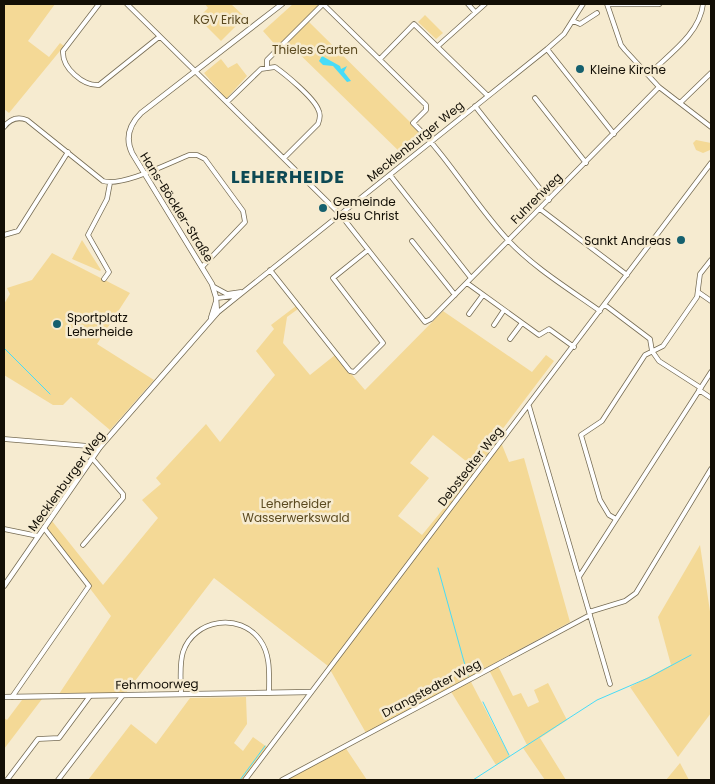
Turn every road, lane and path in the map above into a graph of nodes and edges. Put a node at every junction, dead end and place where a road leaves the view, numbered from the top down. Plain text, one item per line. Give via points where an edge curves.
1 (99, 4) edge
2 (127, 4) edge
3 (282, 4) edge
4 (323, 4) edge
5 (468, 4) edge
6 (485, 4) edge
7 (581, 4) edge
8 (607, 4) edge
9 (660, 4) edge
10 (702, 4) edge
11 (475, 12) junction
12 (596, 13) dead end
13 (574, 19) junction
14 (159, 37) junction
15 (438, 46) junction
16 (547, 49) junction
17 (380, 59) junction
18 (267, 67) junction
19 (195, 72) junction
20 (711, 73) edge
21 (648, 75) junction
22 (659, 87) junction
23 (488, 96) junction
24 (536, 98) dead end
25 (227, 102) junction
26 (680, 104) junction
27 (475, 106) junction
28 (711, 127) edge
29 (4, 128) edge
30 (614, 134) junction
31 (432, 141) junction
32 (68, 152) junction
33 (284, 158) junction
34 (586, 163) junction
35 (711, 163) edge
36 (144, 173) junction
37 (390, 175) junction
38 (110, 183) junction
39 (549, 200) junction
40 (540, 209) junction
41 (340, 214) junction
42 (4, 235) edge
43 (508, 240) junction
44 (412, 241) dead end
45 (368, 250) junction
46 (711, 261) edge
47 (202, 268) junction
48 (270, 270) junction
49 (627, 275) junction
50 (471, 278) junction
51 (104, 279) dead end
52 (466, 282) junction
53 (214, 287) junction
54 (243, 292) junction
55 (698, 292) junction
56 (455, 294) junction
57 (483, 295) junction
58 (217, 298) junction
59 (235, 299) junction
60 (711, 301) edge
61 (605, 305) junction
62 (504, 310) junction
63 (600, 311) junction
64 (217, 313) junction
65 (469, 314) dead end
66 (522, 323) junction
67 (209, 324) junction
68 (494, 325) dead end
69 (510, 339) dead end
70 (574, 346) junction
71 (652, 350) junction
72 (711, 372) edge
73 (700, 389) junction
74 (711, 398) edge
75 (529, 406) junction
76 (4, 440) edge
77 (100, 447) junction
78 (92, 458) junction
79 (711, 469) edge
80 (616, 519) junction
81 (44, 528) junction
82 (4, 529) edge
83 (38, 536) junction
84 (84, 545) dead end
85 (579, 578) junction
86 (4, 586) edge
87 (590, 614) junction
88 (610, 684) dead end
89 (269, 692) junction
90 (310, 692) junction
91 (181, 694) junction
92 (122, 695) junction
93 (90, 696) junction
94 (4, 697) edge
95 (12, 697) junction
96 (7, 780) edge
97 (58, 780) edge
98 (245, 780) edge
99 (282, 780) edge

1 - 14 street via 63,51 67,67 84,82 99,85
2 - 14 street
3 - 19 street, Hans-Böckler-Straße
4 - 17 street
4 - 18 street via 267,60
5 - 11 street
6 - 11 street
7 - 13 street, Mecklenburger Weg
8 - 9 street
8 - 21 street via 621,45
10 - 21 street via 700,21 695,28
11 - 15 street
12 - 13 street, Mecklenburger Weg via 580,24
13 - 16 street, Mecklenburger Weg
14 - 19 street
15 - 17 street via 416,25 411,26
15 - 23 street
16 - 23 street, Mecklenburger Weg
16 - 30 street
17 - 31 street via 426,105 426,110 414,123
18 - 25 street via 261,68
18 - 33 street via 280,70 317,106 320,113 318,124
19 - 25 street
19 - 36 street, Hans-Böckler-Straße via 141,113 131,125 128,144
20 - 26 street
21 - 22 street
22 - 26 street
22 - 30 street, Fuhrenweg
23 - 27 street, Mecklenburger Weg
24 - 34 street
25 - 33 street
26 - 28 street
27 - 31 street, Mecklenburger Weg
27 - 39 street
29 - 32 street via 8,122 21,118
30 - 34 street, Fuhrenweg
31 - 37 street, Mecklenburger Weg
31 - 43 street via 480,208
32 - 38 street via 103,181
32 - 42 street via 18,232
33 - 41 street
34 - 39 street, Fuhrenweg
35 - 49 street, Debstedter Weg
36 - 38 street
36 - 47 street, Hans-Böckler-Straße
36 - 47 street via 189,155 197,155 205,159 243,211 245,222
37 - 41 street, Mecklenburger Weg
37 - 50 street
38 - 51 street via 107,199 88,235 109,272
39 - 40 street, Fuhrenweg
40 - 43 street, Fuhrenweg
40 - 49 street
41 - 45 street
41 - 48 street, Mecklenburger Weg
43 - 50 street, Fuhrenweg
43 - 63 street
44 - 56 street
45 - 48 street via 333,278 383,343 354,372
45 - 56 street, Fuhrenweg via 427,322
46 - 55 street via 700,274
47 - 53 street, Hans-Böckler-Straße
48 - 54 street, Mecklenburger Weg
49 - 61 street, Debstedter Weg
50 - 52 street, Fuhrenweg
52 - 56 street, Fuhrenweg
52 - 57 street
53 - 54 street via 227,294
53 - 58 street, Hans-Böckler-Straße
54 - 58 street, Mecklenburger Weg
54 - 59 street, Mecklenburger Weg
55 - 60 street
55 - 71 street via 663,346
57 - 62 street
57 - 65 street
58 - 59 street via 223,301
58 - 64 street, Hans-Böckler-Straße
58 - 67 street, Mecklenburger Weg
59 - 64 street, Mecklenburger Weg
61 - 63 street, Debstedter Weg
61 - 71 street via 650,339
62 - 66 street
62 - 68 street
63 - 70 street, Debstedter Weg
64 - 67 street, Mecklenburger Weg
66 - 69 street
66 - 70 street via 539,335 549,329
67 - 77 street, Mecklenburger Weg
70 - 75 street, Debstedter Weg
71 - 73 street via 659,361
71 - 80 street via 645,355 602,421 580,437 600,500
72 - 73 street
73 - 74 street
73 - 80 street
75 - 85 street
75 - 90 street, Debstedter Weg
76 - 77 street
77 - 78 street, Mecklenburger Weg
78 - 81 street, Mecklenburger Weg
78 - 84 street via 123,498
79 - 87 street, Drangstedter Weg via 636,593 625,601
80 - 85 street
81 - 83 street, Mecklenburger Weg
81 - 95 street via 89,586
82 - 83 street
83 - 86 street, Mecklenburger Weg
85 - 87 street
87 - 88 street
87 - 99 street, Drangstedter Weg
89 - 90 street, Fehrmoorweg
89 - 91 street, Fehrmoorweg
89 - 91 street via 268,663 260,640 242,626 221,622 199,630 187,643 181,660
90 - 98 street, Debstedter Weg
91 - 92 street, Fehrmoorweg
92 - 93 street, Fehrmoorweg
92 - 97 street
93 - 95 street, Fehrmoorweg
93 - 96 street via 59,738 38,739
94 - 95 street, Fehrmoorweg

